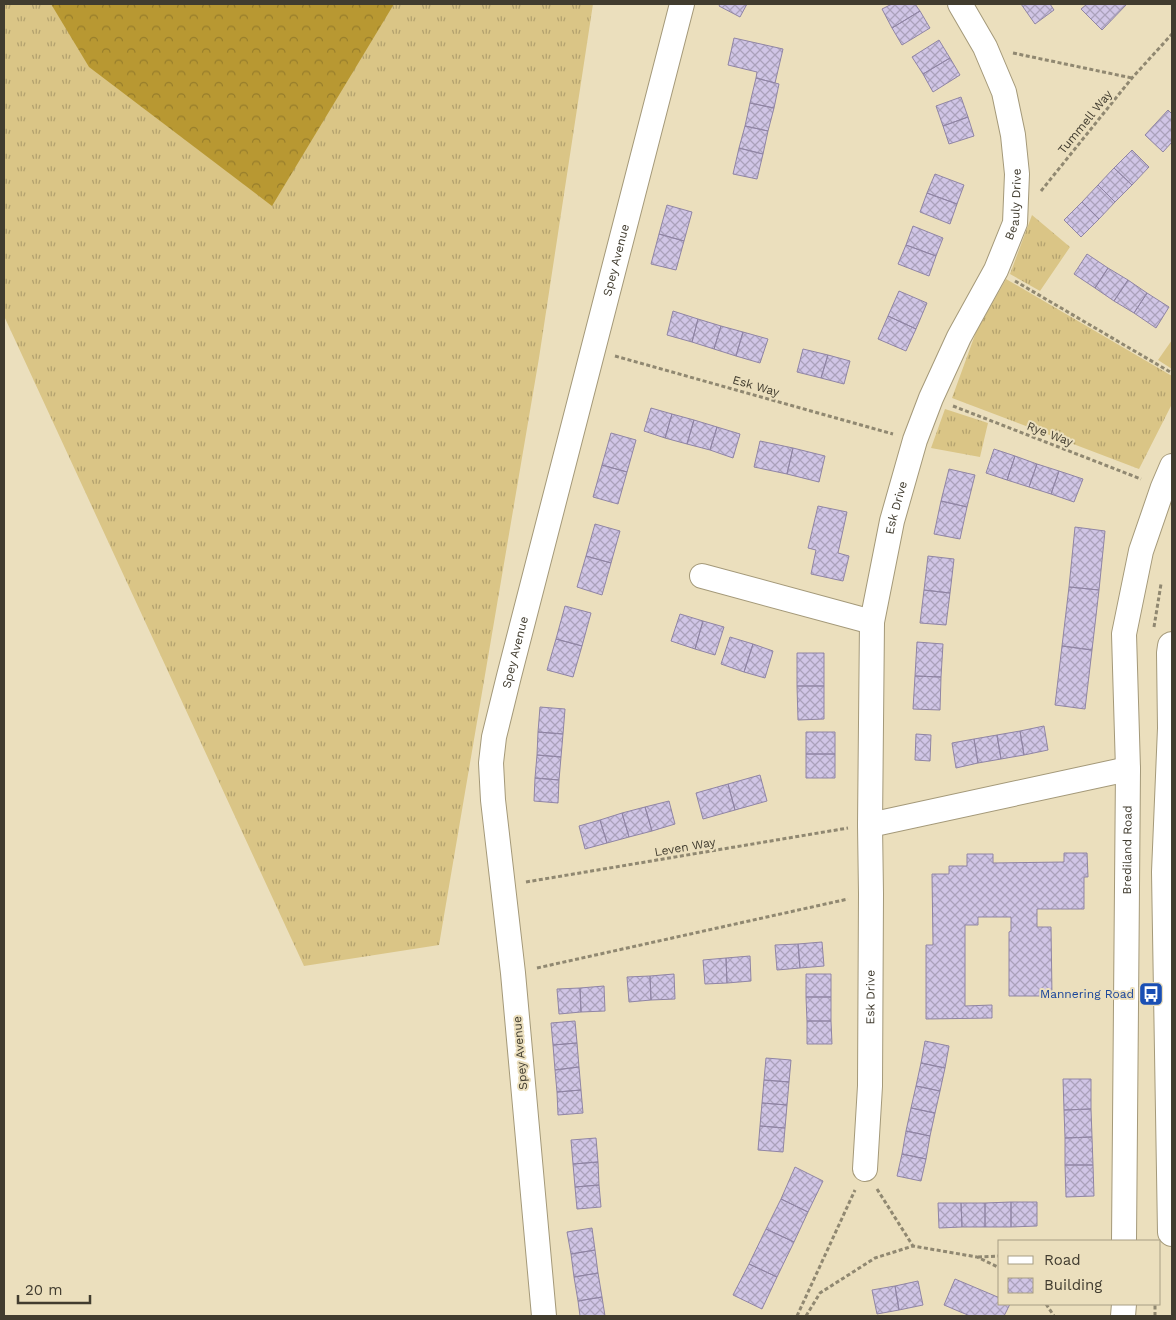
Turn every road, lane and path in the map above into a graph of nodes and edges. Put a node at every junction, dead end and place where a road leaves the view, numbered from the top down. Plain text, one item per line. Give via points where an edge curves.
1 (682, 4) edge
2 (960, 4) edge
3 (1172, 34) edge
4 (985, 46) junction
5 (1132, 78) junction
6 (1040, 193) dead end
7 (996, 270) junction
8 (592, 349) junction
9 (1172, 372) edge
10 (932, 398) junction
11 (915, 440) junction
12 (1172, 466) edge
13 (1162, 487) junction
14 (702, 576) dead end
15 (872, 622) junction
16 (1172, 646) edge
17 (1128, 769) junction
18 (870, 825) junction
19 (503, 886) junction
20 (871, 894) junction
21 (513, 973) junction
22 (865, 1169) junction
23 (1172, 1224) edge
24 (1172, 1232) edge
25 (1124, 1240) edge
26 (913, 1246) junction
27 (998, 1256) edge
28 (977, 1257) junction
29 (998, 1267) edge
30 (1047, 1305) edge
31 (544, 1316) edge
32 (797, 1316) edge
33 (806, 1316) edge
34 (1054, 1316) edge

1 - 8 street, Spey Avenue
2 - 4 street, Beauly Drive
3 - 5 path, Tummell Way
4 - 5 path
4 - 7 street, Beauly Drive via 1004,92 1017,174 1015,223
5 - 6 path, Tummell Way
7 - 9 path
7 - 10 street, Beauly Drive via 959,337
8 - 11 path, Esk Way
8 - 19 street, Spey Avenue via 494,737 492,791
10 - 11 street, Esk Drive
10 - 13 path, Rye Way
11 - 15 street, Esk Drive via 892,521
12 - 13 street, Brediland Road
13 - 17 street, Brediland Road via 1141,551 1124,634
14 - 15 street
15 - 18 street, Esk Drive
16 - 23 street via 1166,872
17 - 18 street
17 - 25 street, Brediland Road
18 - 19 path, Leven Way
18 - 20 street, Esk Drive
19 - 21 street, Spey Avenue
20 - 21 path
20 - 22 street, Esk Drive via 870,1086
21 - 31 street, Spey Avenue
22 - 26 path
22 - 32 path
23 - 24 street
26 - 28 path
26 - 33 path via 875,1258 820,1293
27 - 28 path
28 - 29 path
30 - 34 path

